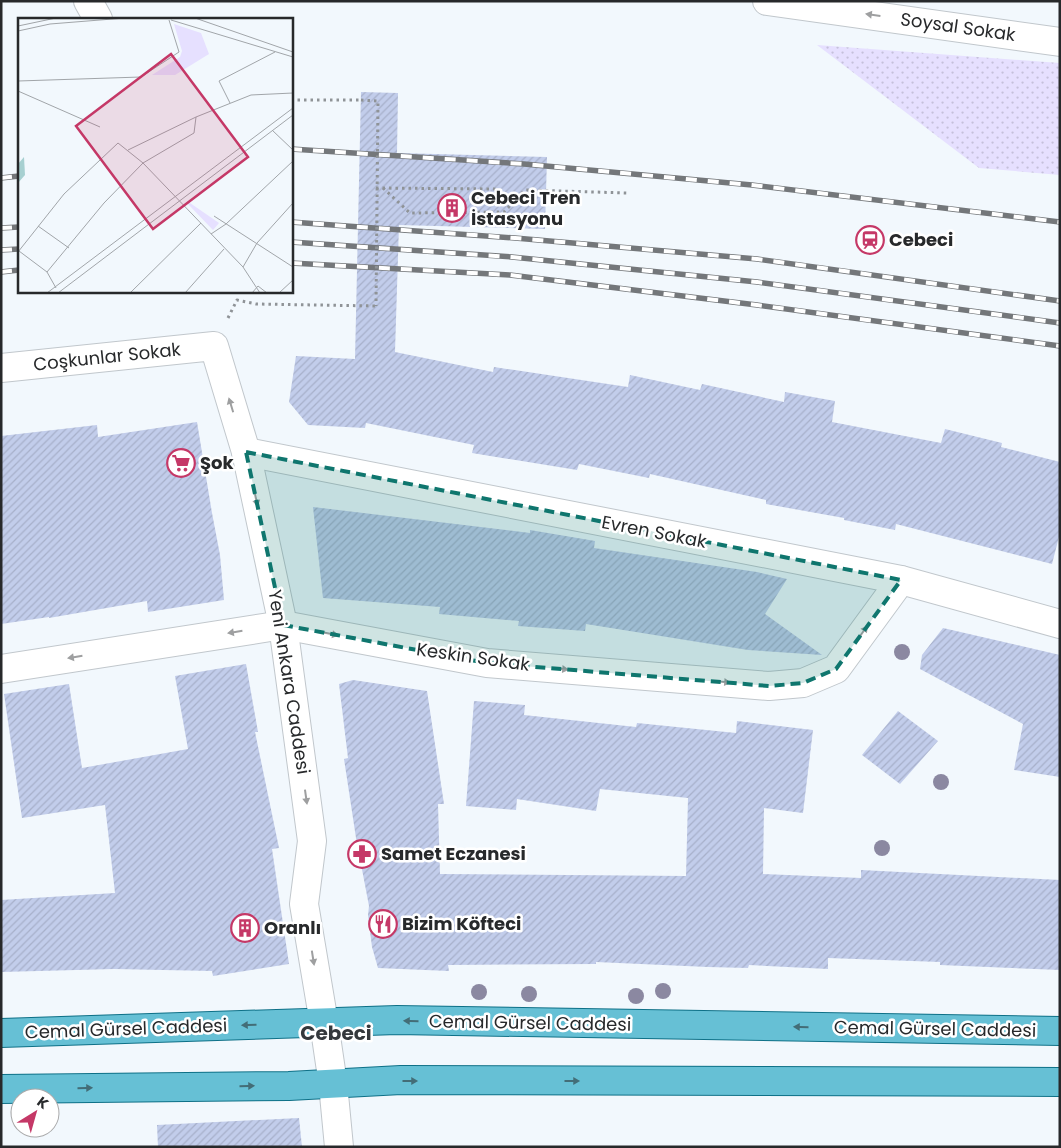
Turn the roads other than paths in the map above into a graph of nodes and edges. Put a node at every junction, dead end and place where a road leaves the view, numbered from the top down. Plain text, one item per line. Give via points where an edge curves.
1 (88, 1) edge
2 (767, 1) edge
3 (97, 18) edge
4 (1060, 42) edge
5 (214, 346) joint
6 (1, 368) edge
7 (246, 452) junction
8 (901, 580) junction
9 (1060, 624) edge
10 (283, 625) junction
11 (1, 669) edge
12 (324, 1023) junction
13 (1060, 1031) edge
14 (1, 1033) edge
15 (1060, 1082) edge
16 (333, 1084) junction
17 (1, 1090) edge
18 (339, 1147) edge

1 - 3 street
4 -> 2 street, Soysal Sokak
5 - 6 street, Coşkunlar Sokak
7 -> 5 street, Yeni Ankara Caddesi
7 - 8 street, Evren Sokak
7 -> 10 street, Yeni Ankara Caddesi
8 - 9 street, Evren Sokak
10 -> 8 street, Keskin Sokak via 487,662 768,686 803,683 836,669
10 -> 11 street, Keskin Sokak
10 -> 12 street, Yeni Ankara Caddesi via 312,841 304,904
13 -> 12 main road, Cemal Gürsel Caddesi via 397,1020
12 -> 14 main road, Cemal Gürsel Caddesi
12 - 16 street, Yeni Ankara Caddesi
16 -> 15 main road via 401,1080
17 -> 16 main road
16 - 18 street, Yeni Ankara Caddesi

